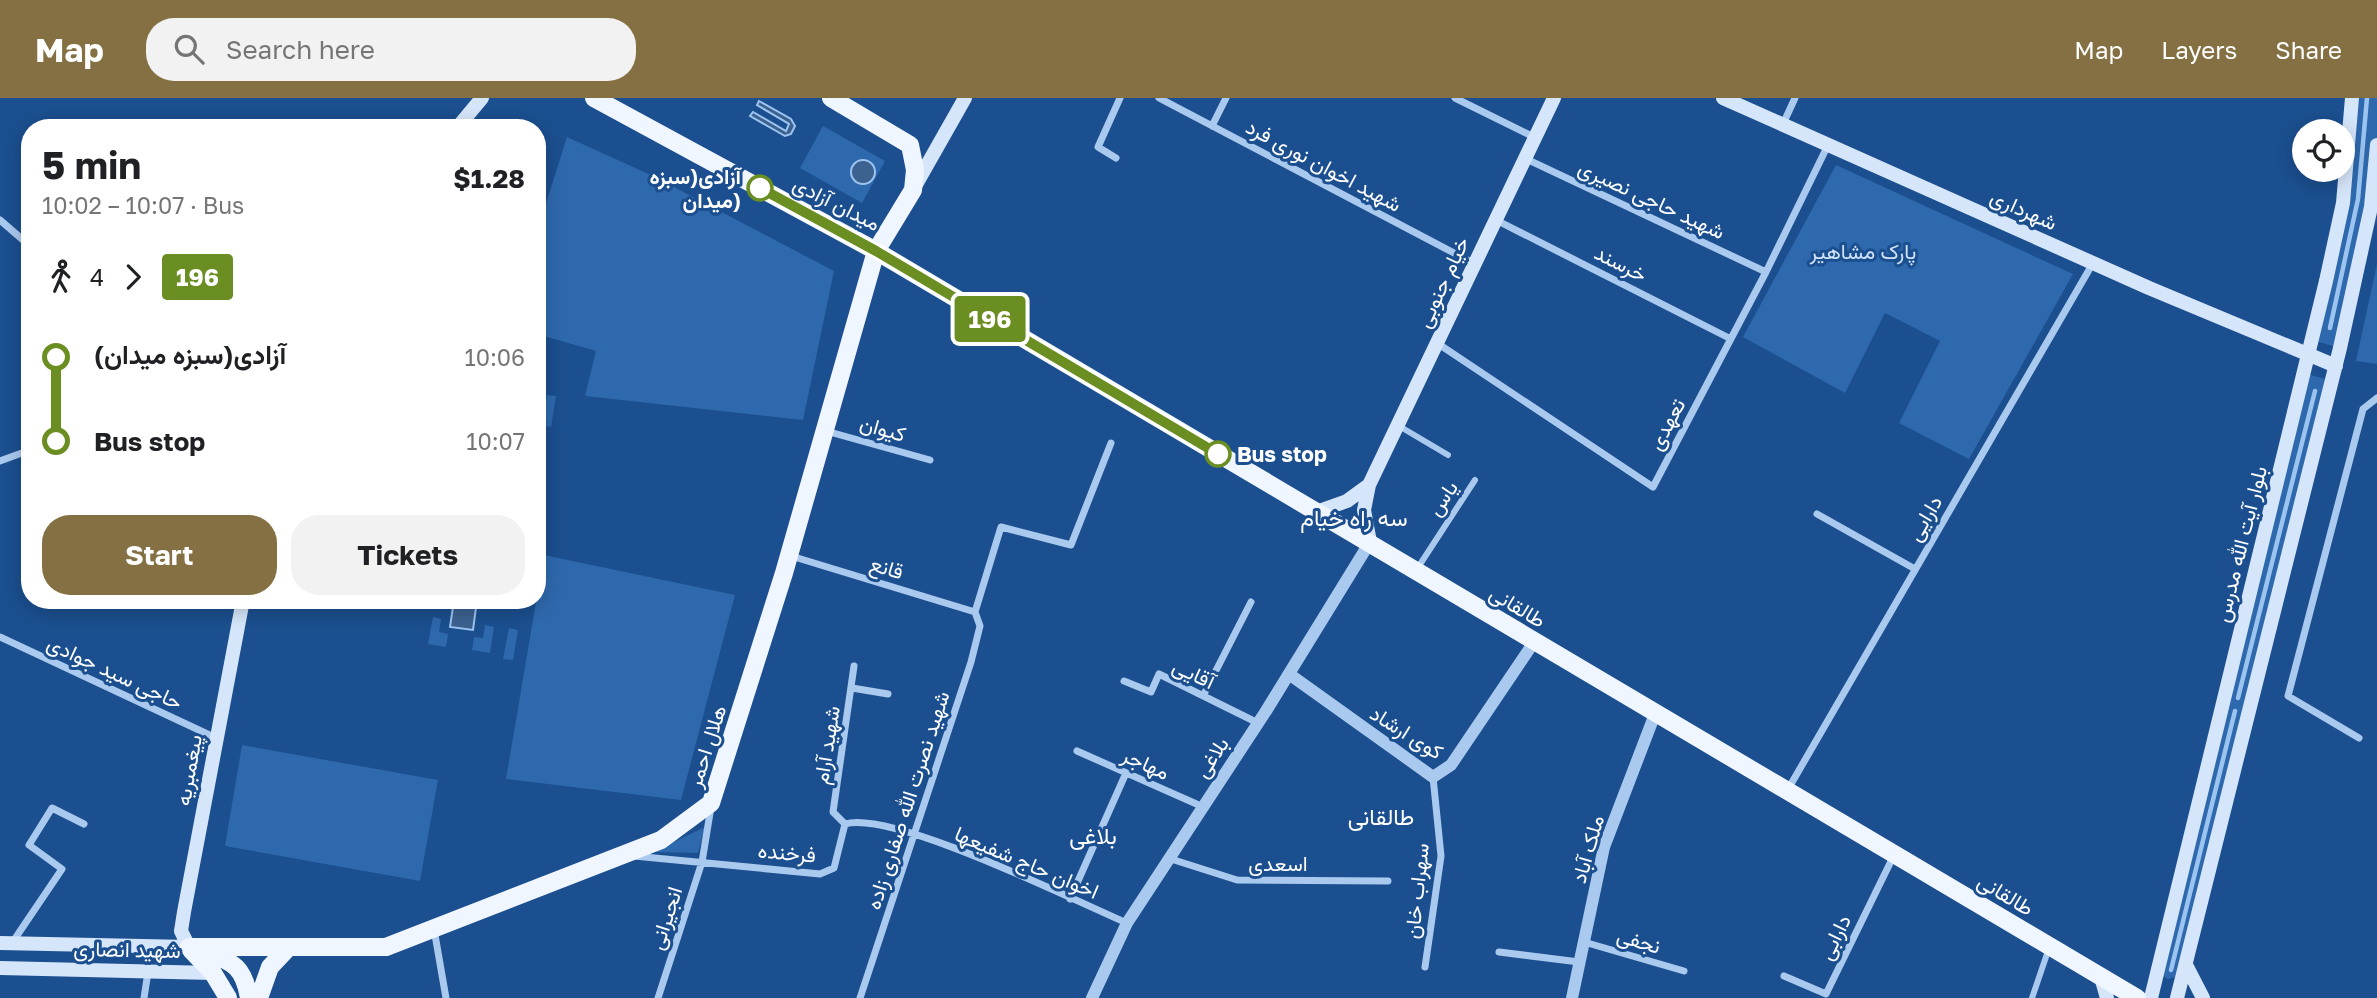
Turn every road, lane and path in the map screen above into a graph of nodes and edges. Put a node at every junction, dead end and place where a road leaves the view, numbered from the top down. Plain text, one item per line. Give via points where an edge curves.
1 (482, 98) edge
2 (594, 98) edge
3 (831, 98) edge
4 (965, 98) edge
5 (1120, 98) edge
6 (1159, 98) edge
7 (1226, 98) edge
8 (1455, 98) edge
9 (1554, 98) edge
10 (1723, 98) edge
11 (1795, 98) edge
12 (2352, 98) edge
13 (464, 119) edge
14 (1782, 125) junction
15 (1212, 126) junction
16 (1534, 137) junction
17 (1828, 145) junction
18 (2377, 145) edge
19 (1116, 158) dead end
20 (1524, 158) junction
21 (913, 190) junction
22 (1494, 219) junction
23 (0, 220) edge
24 (21, 238) edge
25 (876, 251) junction
26 (2093, 262) junction
27 (1473, 263) junction
28 (1766, 272) junction
29 (1731, 339) junction
30 (1437, 343) junction
31 (2309, 355) junction
32 (2336, 366) junction
33 (2377, 398) edge
34 (1398, 426) junction
35 (825, 430) junction
36 (1111, 443) dead end
37 (21, 453) edge
38 (1448, 455) dead end
39 (930, 460) dead end
40 (0, 461) edge
41 (1475, 480) dead end
42 (1370, 485) junction
43 (1316, 512) junction
44 (1818, 513) dead end
45 (1370, 542) junction
46 (789, 555) junction
47 (1915, 569) junction
48 (1416, 570) junction
49 (1251, 602) dead end
50 (241, 609) edge
51 (975, 612) junction
52 (0, 637) edge
53 (1534, 642) junction
54 (854, 666) dead end
55 (1289, 674) junction
56 (1124, 681) dead end
57 (852, 688) junction
58 (888, 694) dead end
59 (1203, 696) junction
60 (1654, 714) junction
61 (1258, 723) junction
62 (215, 738) junction
63 (2359, 738) dead end
64 (1077, 751) dead end
65 (1126, 773) junction
66 (1433, 777) junction
67 (1786, 791) junction
68 (711, 803) junction
69 (1201, 806) junction
70 (84, 824) dead end
71 (845, 824) junction
72 (914, 833) junction
73 (1894, 854) junction
74 (621, 855) junction
75 (1171, 859) junction
76 (702, 862) junction
77 (1388, 881) dead end
78 (1070, 899) junction
79 (1127, 923) junction
80 (433, 929) junction
81 (1584, 942) junction
82 (6, 944) edge
83 (2049, 946) junction
84 (75, 947) junction
85 (189, 947) junction
86 (288, 949) junction
87 (1499, 952) dead end
88 (238, 955) junction
89 (1579, 962) junction
90 (2186, 965) junction
91 (1425, 967) dead end
92 (0, 968) edge
93 (75, 971) junction
94 (1684, 971) dead end
95 (148, 972) junction
96 (213, 973) junction
97 (1784, 976) dead end
98 (2101, 977) junction
99 (144, 998) edge
100 (228, 998) edge
101 (249, 998) edge
102 (260, 998) edge
103 (446, 998) edge
104 (658, 998) edge
105 (860, 998) edge
106 (1092, 998) edge
107 (1572, 998) edge
108 (2032, 998) edge
109 (2107, 998) edge
110 (2137, 998) edge
111 (2151, 998) edge
112 (2177, 998) edge
113 (2203, 998) edge

1 - 13 main road
2 - 25 main road, میدان آزادی
3 - 21 main road via 910,145
4 - 21 main road
5 - 19 street via 1098,147
6 - 15 street, شهید اخوان نوری فرد
7 - 15 street
8 - 16 street
9 - 16 main road, خیام جنوبی
10 - 14 main road, شهرداری
11 - 14 street
12 - 31 main road, بلوار آیت الله مدرس via 2343,203
14 - 17 main road, شهرداری
15 - 27 street, شهید اخوان نوری فرد
16 - 20 main road, خیام جنوبی
17 - 26 main road, شهرداری
17 - 28 street, تعهدی
18 - 32 main road via 2371,207
20 - 22 main road, خیام جنوبی
20 - 28 street, شهید حاجی نصیری
21 - 25 main road, میدان آزادی
22 - 27 main road, خیام جنوبی
22 - 29 street, خرسند
23 - 24 street
25 - 35 main road, هلال احمر
25 - 43 main road, طالقانی
26 - 31 main road, شهرداری
26 - 47 street, دارایی
27 - 30 main road, خیام جنوبی
28 - 29 street, تعهدی
29 - 30 street, تعهدی via 1653,487
30 - 34 main road, خیام جنوبی
31 - 32 main road, شهرداری
31 - 111 main road, بلوار آیت الله مدرس
32 - 90 main road
33 - 63 street via 2363,408 2288,696
34 - 38 street
34 - 42 main road, خیام جنوبی
35 - 39 street, کیوان
35 - 46 main road, هلال احمر
36 - 51 street, شهید نصرت الله صفاری زاده via 1070,545 1001,527
37 - 40 street
41 - 48 street, یاس
42 - 43 main road via 1347,501
42 - 45 main road, خیام جنوبی via 1364,510
43 - 45 main road, طالقانی
44 - 47 street
45 - 48 main road, طالقانی
45 - 55 street, بلاغی
46 - 51 street, قانع
46 - 68 main road, هلال احمر
47 - 67 street, دارایی
48 - 53 main road, طالقانی
49 - 59 street
50 - 62 main road, پیغمبریه
51 - 72 street, شهید نصرت الله صفاری زاده via 980,626 971,662
52 - 62 street, حاجی سید جوادی
53 - 60 main road, طالقانی
53 - 66 street, کوی ارشاد via 1451,765
54 - 57 street, شهید آرام
55 - 61 street, بلاغی
55 - 66 street, کوی ارشاد
56 - 59 street, آقایی via 1151,692 1159,674
57 - 58 street
57 - 71 street, شهید آرام via 833,812
59 - 61 street, آقایی
60 - 67 main road, طالقانی
60 - 81 street, ملک آباد via 1604,847
61 - 69 street, بلاغی
62 - 85 main road, پیغمبریه via 181,931
64 - 65 street, مهاجر
65 - 69 street, مهاجر
65 - 78 street
66 - 91 street, سهراب خان via 1441,856
67 - 73 main road, طالقانی
68 - 74 main road, هلال احمر via 661,839
68 - 76 street, انجیرانی
69 - 75 street, بلاغی
70 - 82 street via 52,808 31,838 29,845 62,869
71 - 72 street via 863,822
71 - 76 street, فرخنده via 834,868 828,873
72 - 78 street, اخوان حاج شفیعها
72 - 105 street, شهید نصرت الله صفاری زاده
73 - 83 main road, طالقانی
73 - 97 street, دارابی via 1826,994
74 - 76 street, فرخنده
74 - 80 main road, هلال احمر
75 - 77 street, اسعدی via 1237,880
75 - 79 street, بلاغی
76 - 104 street, انجیرانی
78 - 79 street, اخوان حاج شفیعها
79 - 106 street, بلاغی
80 - 86 main road, هلال احمر via 386,947
80 - 103 street
81 - 89 street, ملک آباد
81 - 94 street, نجفی
82 - 84 main road, شهید انصاری
83 - 98 main road, طالقانی
83 - 108 street
84 - 85 main road, شهید انصاری
84 - 93 main road
85 - 88 main road, هلال احمر
85 - 96 main road
86 - 88 main road, هلال احمر
86 - 102 main road via 270,967
87 - 89 street
88 - 96 main road
88 - 101 main road
89 - 107 street, ملک آباد
90 - 112 main road
90 - 113 main road
92 - 93 main road, شهید انصاری
93 - 95 main road, شهید انصاری
95 - 96 main road, شهید انصاری
95 - 99 street
96 - 100 main road
98 - 109 main road
98 - 110 main road, طالقانی

